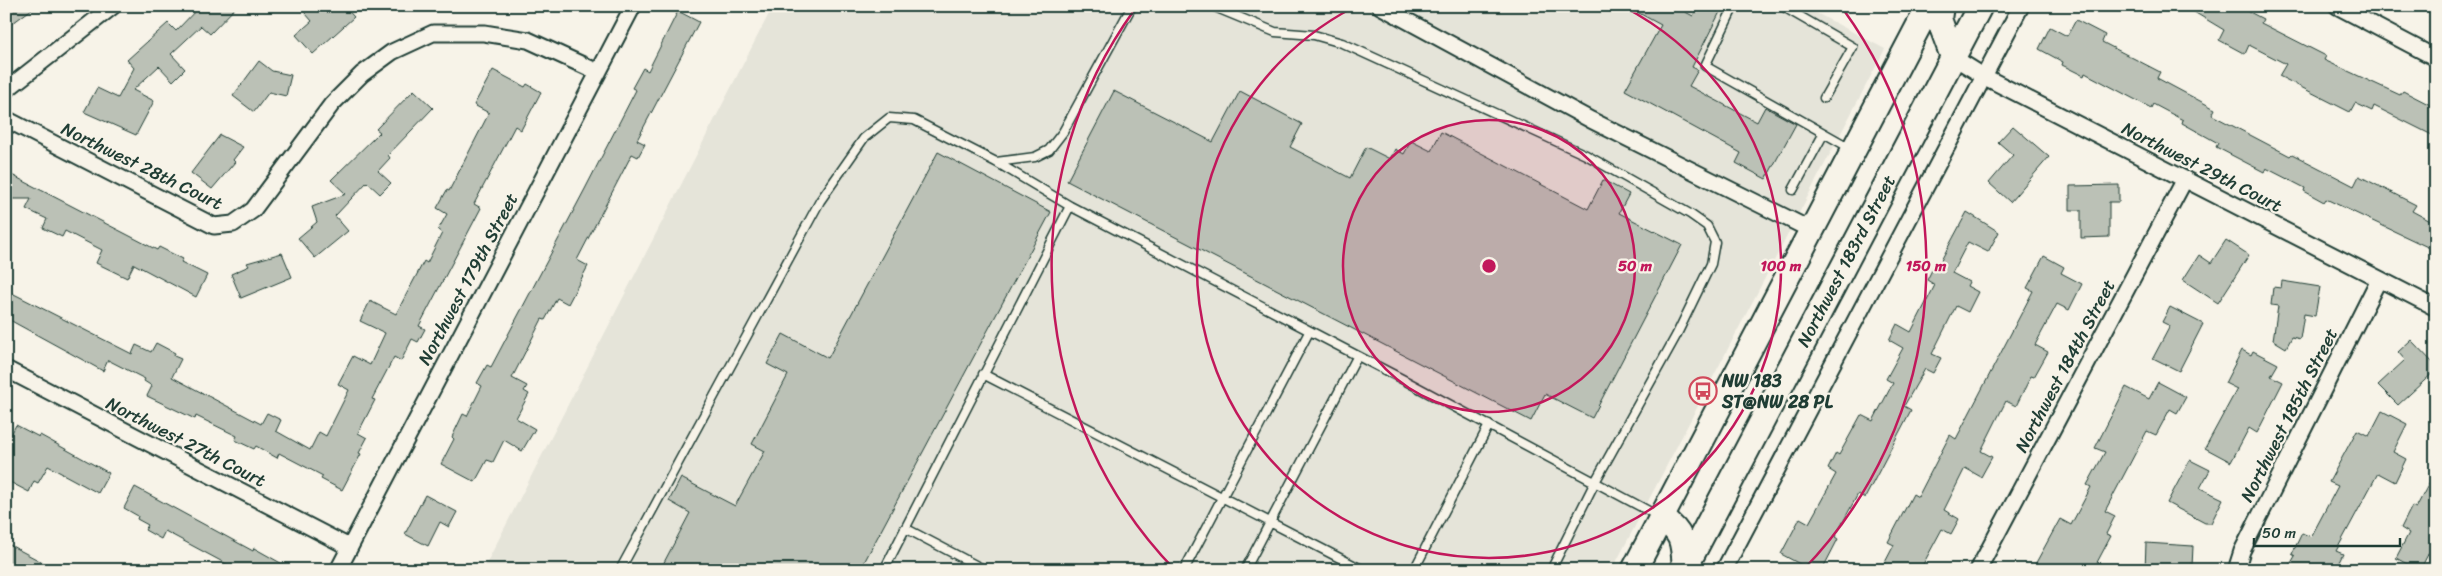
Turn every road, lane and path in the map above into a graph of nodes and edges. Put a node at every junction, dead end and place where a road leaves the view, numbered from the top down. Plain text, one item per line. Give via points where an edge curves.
1 (113, 6) edge
2 (632, 6) edge
3 (1132, 6) edge
4 (1212, 6) edge
5 (1380, 6) edge
6 (1734, 6) edge
7 (1782, 6) edge
8 (1929, 6) edge
9 (1941, 6) edge
10 (1980, 6) edge
11 (2021, 6) edge
12 (2337, 6) edge
13 (1953, 57) junction
14 (2436, 58) edge
15 (598, 72) junction
16 (1985, 77) junction
17 (6, 90) edge
18 (1824, 98) dead end
19 (6, 119) edge
20 (1824, 133) junction
21 (1854, 150) junction
22 (996, 162) junction
23 (2185, 179) junction
24 (1793, 190) dead end
25 (1070, 206) junction
26 (1812, 230) junction
27 (2379, 279) junction
28 (2436, 308) edge
29 (1309, 332) junction
30 (1357, 357) junction
31 (6, 369) edge
32 (983, 374) junction
33 (1489, 425) junction
34 (1595, 482) junction
35 (1222, 497) junction
36 (1662, 518) junction
37 (1270, 522) junction
38 (905, 528) junction
39 (349, 547) junction
40 (1685, 569) edge
41 (338, 570) edge
42 (620, 570) edge
43 (884, 570) edge
44 (985, 570) edge
45 (1184, 570) edge
46 (1245, 570) edge
47 (1363, 570) edge
48 (1414, 570) edge
49 (1551, 570) edge
50 (1634, 570) edge
51 (1724, 570) edge
52 (1978, 570) edge
53 (2236, 570) edge

1 - 17 street
2 - 15 street, Northwest 179th Street
3 - 22 lane via 1063,132 1049,150 1035,157
4 - 34 lane via 1275,32 1342,43 1586,155 1707,226 1715,242 1711,264 1676,336
5 - 26 street via 1591,120
6 - 20 lane via 1705,66
7 - 18 lane via 1853,47
8 - 21 main road
9 - 13 main road via 1940,19
10 - 13 main road, Northwest 183rd Street
11 - 16 street
12 - 14 street
13 - 16 street, Northwest 29th Court
13 - 40 main road, Northwest 183rd Street
15 - 19 street, Northwest 28th Court via 528,40 484,33 433,33 392,52 362,74 332,104 252,210 232,224 214,226
15 - 39 street, Northwest 179th Street
16 - 23 street, Northwest 29th Court
16 - 51 street
20 - 21 lane
20 - 24 lane
21 - 26 main road
22 - 25 lane
22 - 42 lane via 914,120 889,118 864,138 820,201
23 - 27 street, Northwest 29th Court
23 - 52 street, Northwest 184th Street
25 - 29 lane
25 - 32 lane
26 - 36 main road
27 - 28 street, Northwest 29th Court
27 - 53 street, Northwest 185th Street via 2242,551
29 - 30 lane
29 - 35 lane
30 - 33 lane
30 - 37 lane
31 - 39 street, Northwest 27th Court
32 - 35 lane
32 - 38 lane
33 - 34 lane
33 - 48 lane
34 - 36 lane
34 - 49 lane
35 - 37 lane
35 - 45 lane
36 - 40 main road via 1676,529 1683,547
36 - 50 main road
37 - 46 lane
37 - 47 lane
38 - 43 lane
38 - 44 lane
39 - 41 street, Northwest 179th Street

